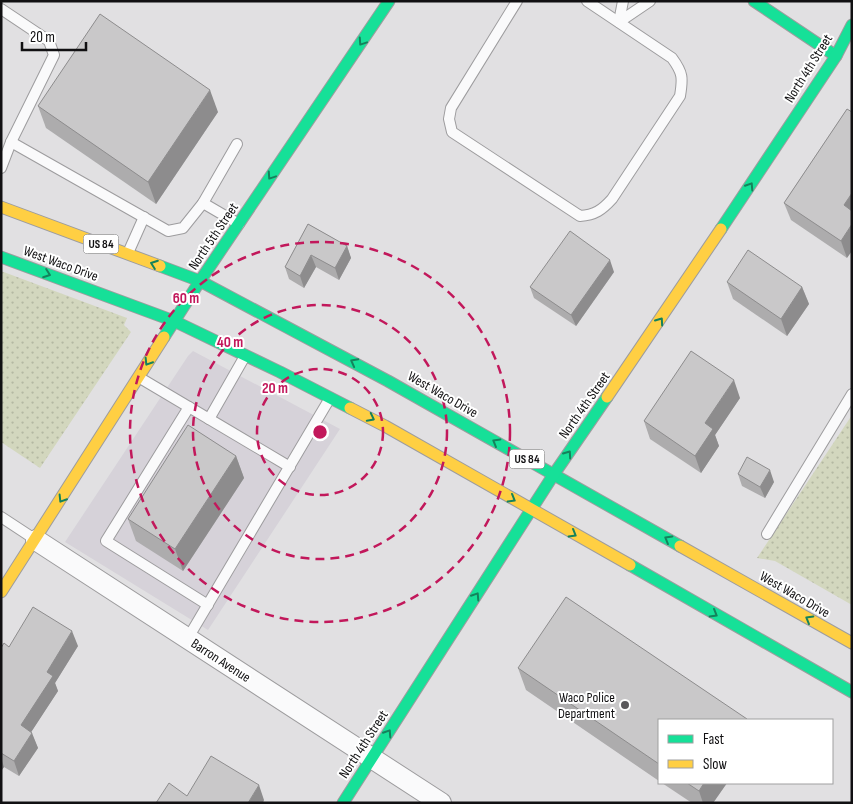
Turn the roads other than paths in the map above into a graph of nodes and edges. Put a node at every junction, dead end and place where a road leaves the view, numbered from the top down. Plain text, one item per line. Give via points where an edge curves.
1 (389, 1) edge
2 (517, 1) edge
3 (587, 1) edge
4 (622, 1) edge
5 (650, 1) edge
6 (754, 1) edge
7 (1, 9) edge
8 (619, 22) junction
9 (852, 25) edge
10 (844, 61) edge
11 (12, 142) junction
12 (237, 144) dead end
13 (1, 168) edge
14 (203, 203) junction
15 (1, 208) edge
16 (144, 217) junction
17 (239, 224) junction
18 (127, 254) junction
19 (1, 257) edge
20 (200, 281) junction
21 (174, 321) junction
22 (246, 355) junction
23 (139, 377) junction
24 (852, 394) edge
25 (331, 398) junction
26 (189, 407) junction
27 (209, 419) junction
28 (290, 467) junction
29 (554, 474) junction
30 (531, 510) junction
31 (1, 517) edge
32 (767, 534) dead end
33 (36, 540) junction
34 (1, 592) edge
35 (208, 605) junction
36 (188, 638) junction
37 (852, 643) edge
38 (852, 692) edge
39 (372, 758) junction
40 (343, 803) edge
41 (441, 803) edge

1 -> 17 main road, North 5th Street
2 - 8 lane via 451,108 452,132 580,216 602,210 612,199 680,96 680,69 672,58
3 - 8 lane
4 - 8 lane
5 - 8 lane
6 - 10 main road
7 - 11 lane via 48,41 54,55
9 - 10 main road, North 4th Street
29 -> 10 main road, North 4th Street
11 - 13 lane
11 - 16 lane
12 - 14 lane
14 - 16 lane via 183,228 168,231
14 - 17 lane
15 - 18 main road, West Waco Drive / US 84
16 - 18 lane
17 - 20 main road, North 5th Street
20 -> 18 main road, West Waco Drive / US 84
19 -> 21 main road, West Waco Drive
20 - 21 main road, North 5th Street
29 -> 20 main road, West Waco Drive / US 84 via 388,380
21 - 22 main road, West Waco Drive
21 -> 23 main road, North 5th Street
22 - 25 main road, West Waco Drive
22 - 27 lane
23 - 26 lane
23 -> 33 main road, North 5th Street
24 - 32 lane
25 - 28 lane
25 -> 30 main road, West Waco Drive
26 - 27 lane
26 - 35 lane via 106,540
27 - 28 lane
28 - 35 lane
29 - 30 main road, North 4th Street
37 -> 29 main road, West Waco Drive / US 84
30 -> 38 main road, West Waco Drive
39 -> 30 main road, North 4th Street
31 - 33 lane, Barron Avenue
33 - 34 main road, North 5th Street
33 - 36 street, Barron Avenue
35 - 36 lane
36 - 39 street, Barron Avenue
39 - 40 main road, North 4th Street
39 - 41 street, Barron Avenue

